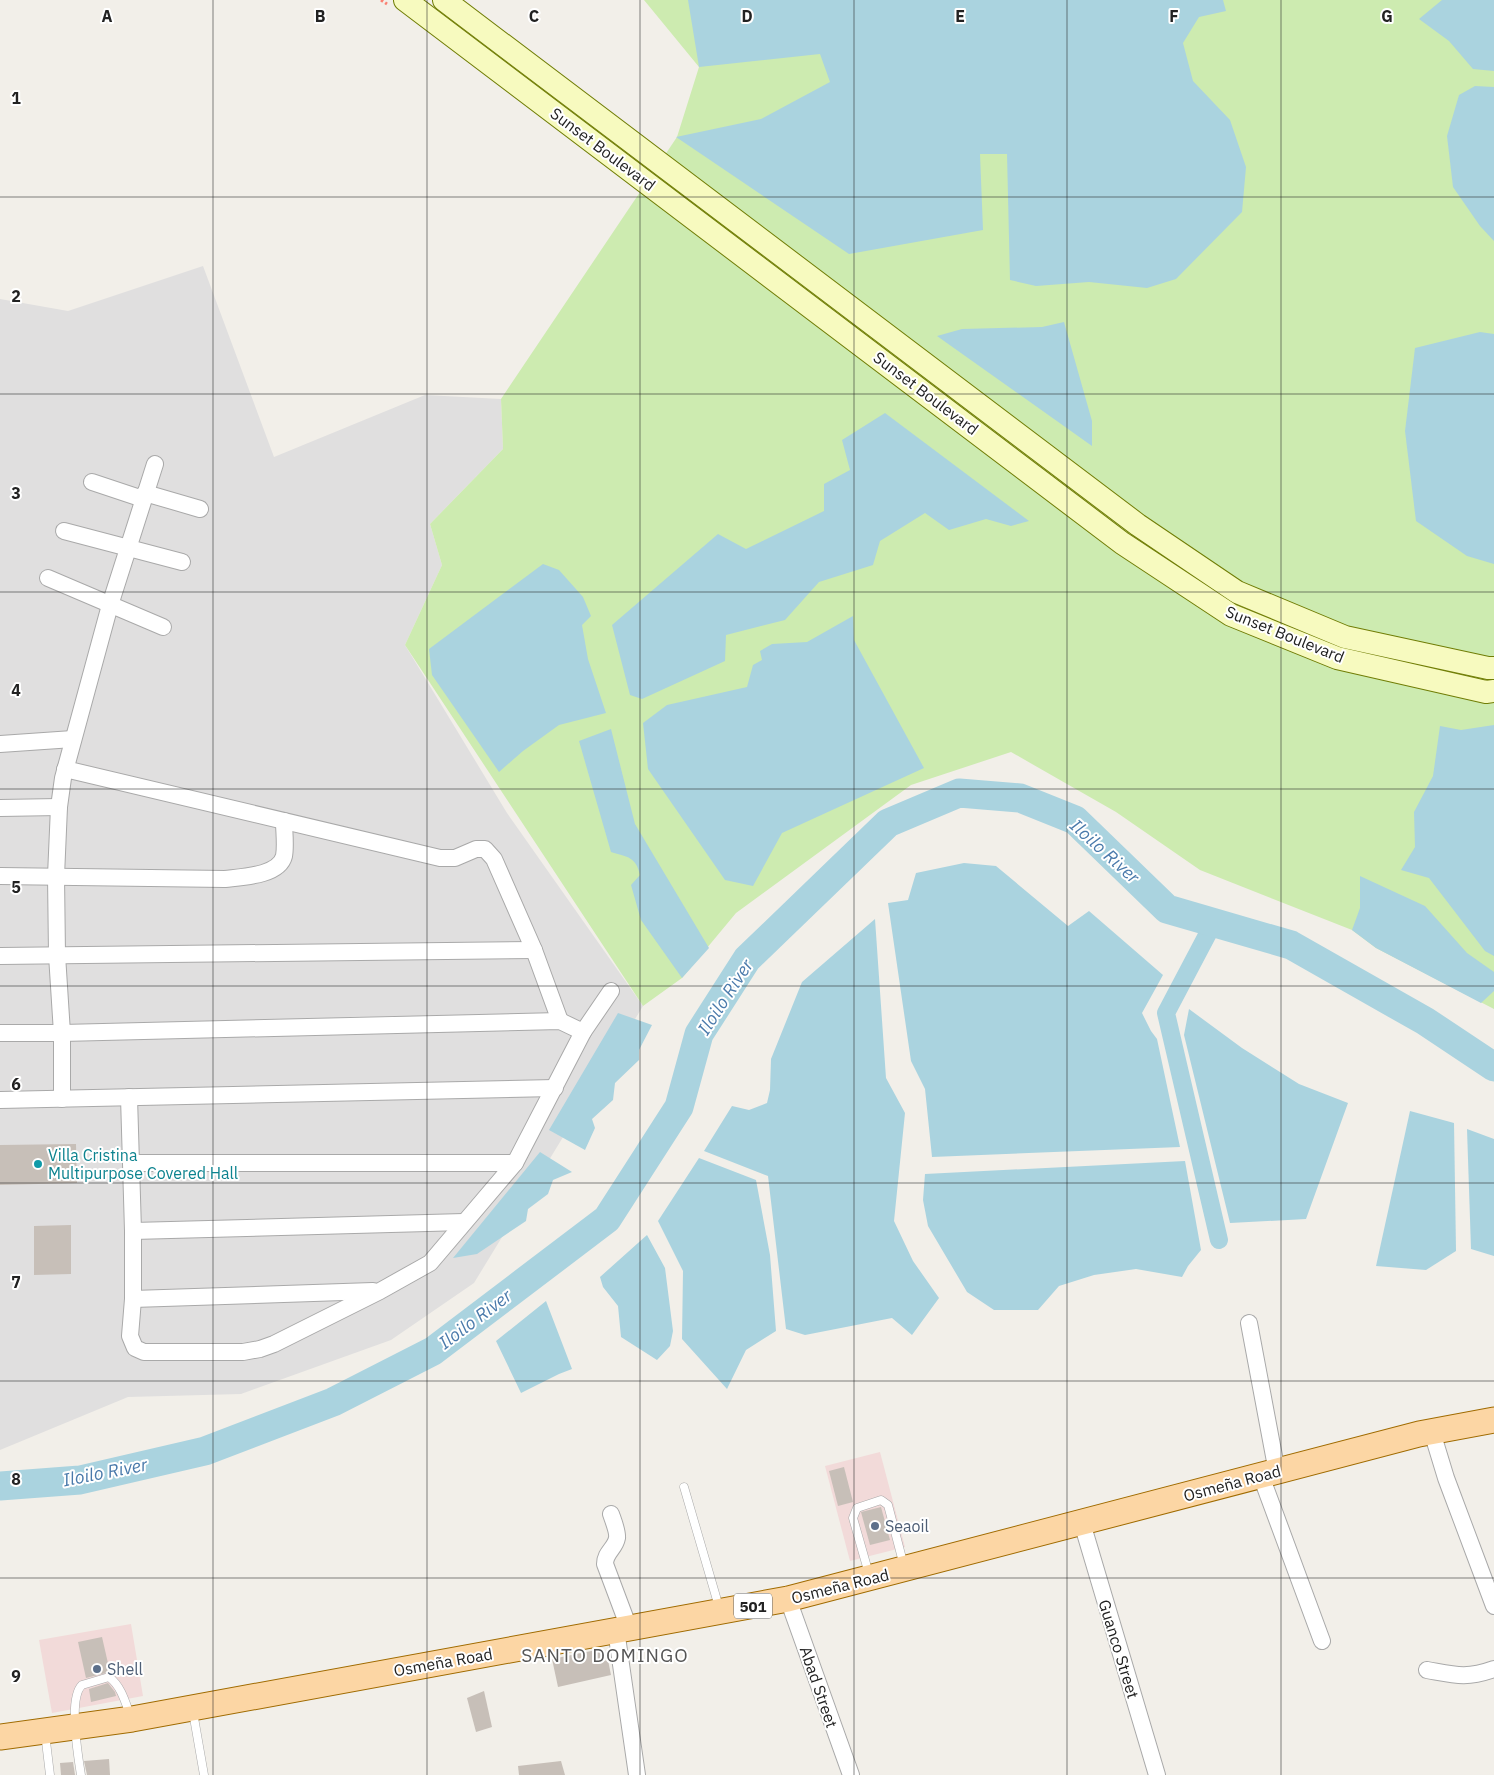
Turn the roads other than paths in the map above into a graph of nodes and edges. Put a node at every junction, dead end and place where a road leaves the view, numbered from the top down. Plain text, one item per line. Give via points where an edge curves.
1 (405, 0) edge
2 (444, 0) edge
3 (155, 464) dead end
4 (92, 482) dead end
5 (1089, 488) junction
6 (144, 496) junction
7 (1075, 507) junction
8 (200, 510) dead end
9 (64, 531) dead end
10 (128, 548) junction
11 (182, 562) dead end
12 (48, 578) dead end
13 (110, 605) junction
14 (163, 627) dead end
15 (1494, 668) edge
16 (1494, 691) edge
17 (73, 739) junction
18 (0, 744) edge
19 (65, 769) junction
20 (59, 807) junction
21 (0, 808) edge
22 (284, 821) junction
23 (0, 876) edge
24 (56, 876) junction
25 (534, 950) junction
26 (57, 955) junction
27 (0, 956) edge
28 (610, 991) dead end
29 (560, 1021) junction
30 (583, 1032) junction
31 (0, 1033) edge
32 (62, 1033) junction
33 (554, 1088) junction
34 (128, 1097) junction
35 (62, 1099) junction
36 (0, 1100) edge
37 (515, 1162) junction
38 (132, 1163) junction
39 (464, 1222) junction
40 (133, 1231) junction
41 (380, 1291) junction
42 (133, 1299) junction
43 (1249, 1323) dead end
44 (1494, 1420) edge
45 (1432, 1432) junction
46 (1269, 1474) junction
47 (684, 1486) dead end
48 (611, 1514) dead end
49 (1082, 1523) junction
50 (905, 1569) junction
51 (870, 1578) junction
52 (788, 1599) junction
53 (1494, 1606) edge
54 (720, 1612) junction
55 (622, 1629) junction
56 (1322, 1641) dead end
57 (1494, 1669) edge
58 (1427, 1670) dead end
59 (192, 1708) junction
60 (132, 1719) junction
61 (75, 1728) junction
62 (45, 1731) junction
63 (0, 1737) edge
64 (50, 1775) edge
65 (81, 1775) edge
66 (204, 1775) edge
67 (637, 1775) edge
68 (851, 1775) edge
69 (1157, 1775) edge

1 - 7 main road, Sunset Boulevard
2 - 5 main road, Sunset Boulevard
3 - 6 street
4 - 6 street
5 - 7 main road
5 - 15 main road, Sunset Boulevard via 1237,592 1345,637
6 - 8 street
6 - 10 street
7 - 16 main road, Sunset Boulevard via 1122,543 1231,615 1337,658 1486,692
9 - 10 street
10 - 11 street
10 - 13 street
12 - 13 street
13 - 14 street
13 - 17 street
17 - 18 street
17 - 19 street
19 - 20 street
19 - 22 street
20 - 21 street
20 - 24 street
22 - 24 street via 284,856 281,863 265,873 224,879
22 - 25 street via 440,858 455,858 476,849 485,849 494,859
23 - 24 street
24 - 26 street
25 - 26 street
25 - 29 street
26 - 27 street
26 - 32 street
28 - 30 street
29 - 30 street
29 - 32 street
30 - 33 street
31 - 32 street
32 - 35 street
33 - 34 street
33 - 37 street
34 - 35 street
34 - 38 street
35 - 36 street
37 - 38 street
37 - 39 street
38 - 40 street
39 - 40 street
39 - 41 street via 430,1263
40 - 42 street
41 - 42 street
41 - 42 street via 274,1344 242,1352 139,1351 130,1336
43 - 46 street
44 - 45 main road, Osmeña Road / 501
45 - 46 main road, Osmeña Road / 501
45 - 53 street
46 - 49 main road, Osmeña Road / 501
46 - 56 street
47 - 54 lane
48 - 55 street via 618,1538 605,1557 605,1564
49 - 50 main road, Osmeña Road / 501
49 - 69 street, Guanco Street
50 - 51 main road, Osmeña Road / 501
50 - 51 lane via 888,1505 881,1500 857,1508 853,1518
51 - 52 main road, Osmeña Road / 501
52 - 54 main road, Osmeña Road / 501
52 - 68 street, Abad Street
54 - 55 main road, Osmeña Road / 501
55 - 59 main road, Osmeña Road / 501
55 - 67 street
57 - 58 street via 1476,1676
59 - 60 main road, Osmeña Road / 501
59 - 66 lane
60 - 61 main road, Osmeña Road / 501
60 - 61 lane via 120,1688 109,1677 79,1688
61 - 62 main road, Osmeña Road / 501
61 - 65 lane
62 - 63 main road, Osmeña Road / 501
62 - 64 lane

